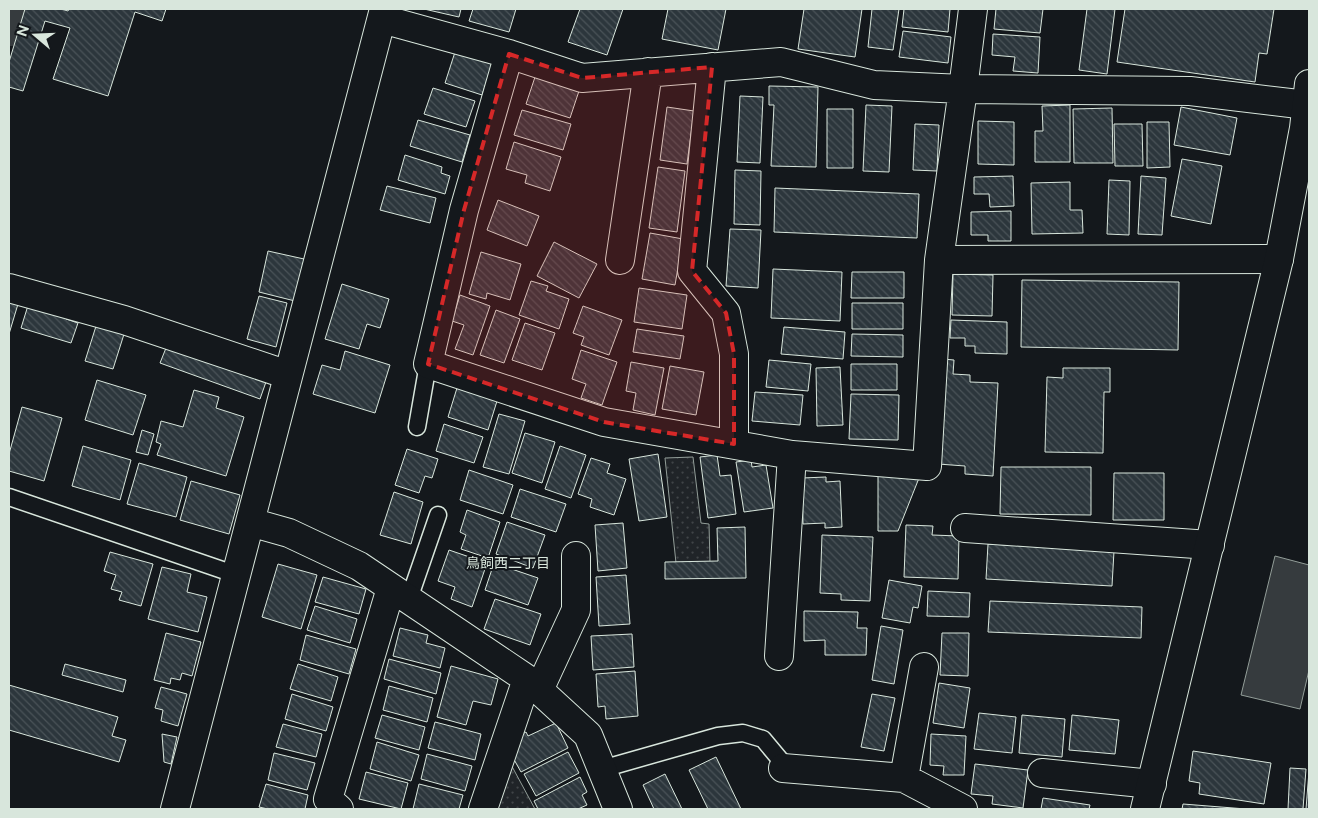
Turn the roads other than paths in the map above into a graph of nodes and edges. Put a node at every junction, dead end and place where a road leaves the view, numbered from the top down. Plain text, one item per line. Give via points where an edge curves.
1 (973, 9) edge
2 (383, 14) edge
3 (509, 54) junction
4 (712, 67) junction
5 (648, 72) junction
6 (964, 89) junction
7 (1307, 112) edge
8 (1279, 259) junction
9 (620, 260) dead end
10 (939, 260) junction
11 (9, 288) edge
12 (428, 364) junction
13 (288, 375) junction
14 (417, 427) dead end
15 (734, 444) junction
16 (792, 455) junction
17 (9, 497) edge
18 (438, 515) dead end
19 (250, 522) junction
20 (965, 528) dead end
21 (1210, 545) junction
22 (576, 556) dead end
23 (237, 575) junction
24 (400, 594) junction
25 (779, 656) dead end
26 (924, 667) dead end
27 (533, 684) junction
28 (785, 768) joint
29 (602, 769) junction
30 (1042, 773) dead end
31 (904, 778) junction
32 (1148, 797) edge
33 (175, 809) edge
34 (339, 809) edge
35 (483, 809) edge
36 (618, 809) edge
37 (963, 809) edge

1 - 6 street
2 - 3 street
2 - 13 street
3 - 5 street via 582,78
3 - 12 street via 464,210
4 - 5 street
4 - 6 street via 780,62 874,85
4 - 15 street via 692,271 726,313 734,354
5 - 9 street
6 - 7 street via 1190,91
6 - 10 street
7 - 8 street
8 - 10 street
8 - 21 street
10 - 16 street via 927,466
11 - 13 street via 124,320
12 - 14 lane
12 - 15 street via 604,422
13 - 19 street
15 - 16 street
16 - 25 street
17 - 23 lane
18 - 24 lane
19 - 23 street
19 - 24 street via 289,533 359,566
20 - 21 street
21 - 32 street
22 - 27 street via 576,610
23 - 33 street
24 - 27 street
24 - 34 street via 328,799
26 - 31 street
27 - 29 street via 588,735
27 - 35 street
28 - 29 lane via 763,739 743,733 718,736
28 - 31 street
29 - 36 street
30 - 32 street
31 - 37 street

